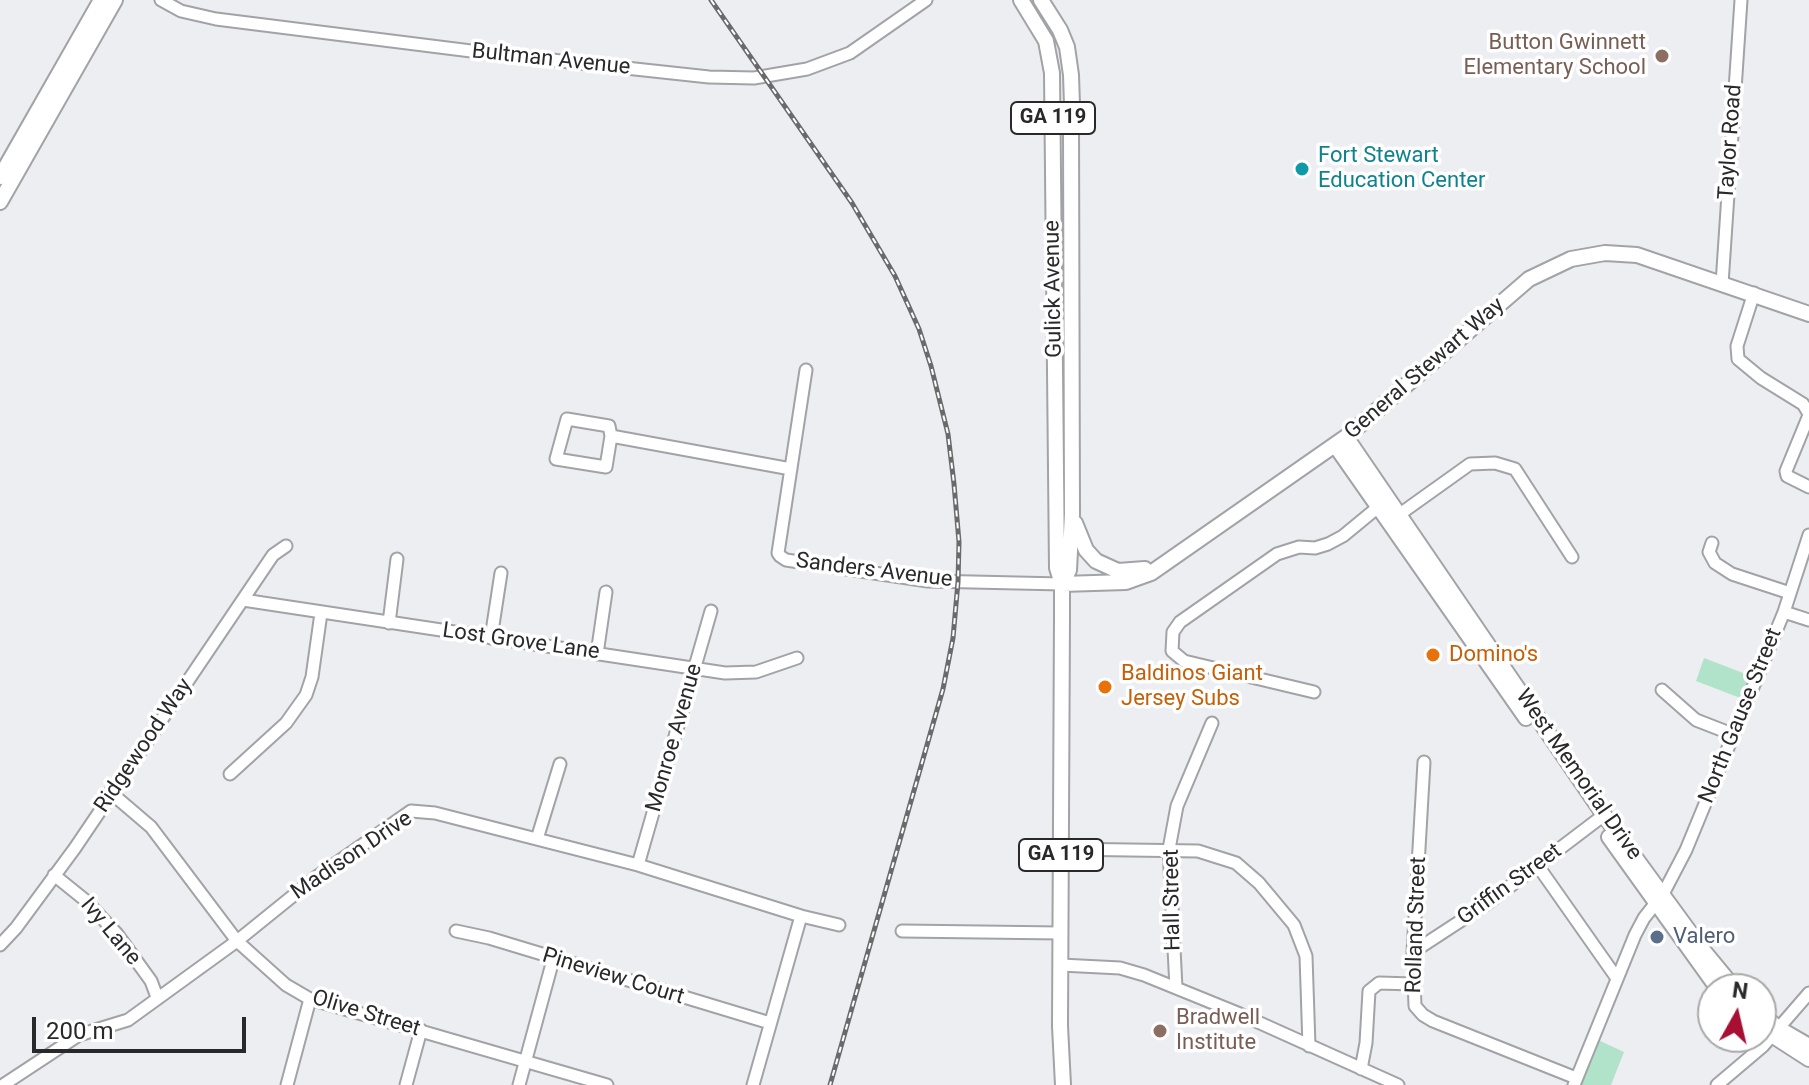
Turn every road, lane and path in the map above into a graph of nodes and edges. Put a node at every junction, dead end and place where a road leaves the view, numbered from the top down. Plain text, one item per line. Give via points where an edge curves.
1 (101, 0) edge
2 (115, 0) edge
3 (161, 0) edge
4 (926, 0) edge
5 (1021, 0) edge
6 (1041, 0) edge
7 (1741, 0) edge
8 (1072, 103) tunnel mouth
9 (1072, 126) tunnel mouth
10 (0, 177) edge
11 (0, 202) edge
12 (1722, 284) junction
13 (1754, 293) junction
14 (1809, 314) edge
15 (806, 370) dead end
16 (1055, 406) junction
17 (1072, 406) junction
18 (1809, 414) edge
19 (611, 436) junction
20 (1341, 441) junction
21 (791, 469) junction
22 (1809, 487) edge
23 (1382, 503) junction
24 (1072, 514) junction
25 (1394, 519) junction
26 (1809, 535) edge
27 (1712, 543) dead end
28 (286, 546) dead end
29 (1572, 557) dead end
30 (397, 559) dead end
31 (1165, 564) junction
32 (501, 573) dead end
33 (1062, 584) junction
34 (606, 592) dead end
35 (1790, 593) junction
36 (243, 600) junction
37 (711, 611) dead end
38 (1784, 612) junction
39 (321, 613) junction
40 (1809, 620) edge
41 (389, 623) junction
42 (491, 638) junction
43 (597, 654) junction
44 (797, 658) dead end
45 (695, 669) junction
46 (1662, 690) dead end
47 (1314, 692) dead end
48 (1212, 723) dead end
49 (1732, 734) junction
50 (1424, 762) dead end
51 (560, 764) dead end
52 (230, 774) dead end
53 (110, 792) junction
54 (1601, 818) junction
55 (537, 839) junction
56 (1061, 849) junction
57 (1169, 849) junction
58 (638, 865) junction
59 (1538, 866) junction
60 (54, 875) junction
61 (1659, 899) junction
62 (801, 916) junction
63 (839, 925) dead end
64 (456, 931) dead end
65 (902, 931) dead end
66 (1061, 933) junction
67 (237, 941) junction
68 (0, 945) edge
69 (1413, 952) junction
70 (553, 960) junction
71 (1061, 965) junction
72 (1708, 973) edge
73 (1722, 973) edge
74 (1616, 977) junction
75 (1413, 984) junction
76 (1176, 988) junction
77 (1809, 993) edge
78 (157, 997) junction
79 (310, 999) junction
80 (770, 1023) junction
81 (1777, 1026) edge
82 (421, 1030) junction
83 (1777, 1036) edge
84 (1777, 1039) edge
85 (1309, 1046) junction
86 (1809, 1046) edge
87 (1750, 1053) edge
88 (1809, 1059) edge
89 (525, 1062) junction
90 (1361, 1069) junction
91 (1575, 1082) edge
92 (3, 1085) edge
93 (287, 1085) edge
94 (406, 1085) edge
95 (519, 1085) edge
96 (607, 1085) edge
97 (753, 1085) edge
98 (1063, 1085) edge
99 (1398, 1085) edge
100 (1717, 1085) edge

1 - 10 main road
2 - 11 main road
3 - 4 street, Bultman Avenue via 181,11 227,20 742,78 785,74 842,56
5 - 16 main road, Gulick Avenue / GA 119 via 1046,41 1052,73
6 - 8 main road, GA 119 via 1067,47
7 - 12 street, Taylor Road
9 - 17 main road, GA 119
12 - 13 main road, General Stewart Way
12 - 20 main road, General Stewart Way via 1625,254 1592,254 1556,265 1529,279
13 - 14 main road, General Stewart Way
13 - 18 street via 1737,346 1738,359 1803,404
15 - 21 street, Sanders Avenue
16 - 17 main road
16 - 33 main road, Gulick Avenue / GA 119 via 1057,568
17 - 24 main road, GA 119
18 - 22 street via 1786,471
19 - 19 street via 609,426 567,419 556,459 606,467
19 - 21 street
20 - 23 main road, West Memorial Drive
20 - 31 main road, General Stewart Way
21 - 33 street, Sanders Avenue via 778,553 786,560 928,581
23 - 25 main road, West Memorial Drive
23 - 47 street via 1328,544 1277,554 1173,632 1172,651 1184,661
24 - 31 main road via 1086,550 1103,565 1133,572
24 - 33 main road, GA 119 via 1069,570
25 - 29 street via 1470,464 1495,463 1515,469
25 - 54 main road, West Memorial Drive
26 - 35 street, North Gause Street
27 - 35 street via 1709,552 1715,563 1732,574
28 - 36 street, Ridgewood Way via 273,555
30 - 41 street
31 - 33 main road, General Stewart Way via 1135,580
32 - 42 street
33 - 56 main road, GA 119
34 - 43 street
35 - 38 street, North Gause Street
36 - 39 street, Lost Grove Lane
36 - 53 street, Ridgewood Way
37 - 45 street, Monroe Avenue
38 - 40 street
38 - 49 street, North Gause Street
39 - 41 street, Lost Grove Lane
39 - 52 street via 306,695 286,723
41 - 42 street, Lost Grove Lane
42 - 43 street, Lost Grove Lane
43 - 45 street, Lost Grove Lane
44 - 45 street, Lost Grove Lane via 737,674
45 - 58 street, Monroe Avenue
46 - 49 street via 1696,720
48 - 57 street, Hall Street via 1177,806
49 - 61 street, North Gause Street via 1686,850
50 - 69 street, Rolland Street
51 - 55 street
53 - 60 street, Ridgewood Way
53 - 67 street, Olive Street via 151,827
54 - 59 street, Griffin Street
54 - 61 main road, West Memorial Drive
55 - 58 street, Madison Drive
55 - 67 street, Madison Drive via 411,811
56 - 57 street
56 - 66 main road, GA 119
57 - 76 street, Hall Street
57 - 85 street via 1236,863 1294,925 1306,956
58 - 62 street, Madison Drive
59 - 69 street, Griffin Street
59 - 74 street
60 - 68 street, Ridgewood Way
60 - 78 street, Ivy Lane via 117,934
61 - 72 main road, West Memorial Drive
61 - 73 main road, West Memorial Drive
61 - 74 street, North Gause Street
62 - 63 street, Madison Drive
62 - 80 street
64 - 70 street, Pineview Court
65 - 66 street
66 - 71 main road, GA 119
67 - 78 street, Madison Drive
67 - 79 street, Olive Street
69 - 75 street, Rolland Street
70 - 80 street, Pineview Court
70 - 89 street
71 - 76 street via 1120,968
71 - 98 main road, GA 119
74 - 91 street, North Gause Street
75 - 90 street via 1379,983 1369,991
75 - 91 street, Rolland Street via 1415,1006 1427,1018
76 - 85 street
77 - 81 street
78 - 92 street, Madison Drive via 128,1020 79,1035
79 - 82 street, Olive Street
79 - 93 street
80 - 97 street
82 - 89 street, Olive Street
82 - 94 street
83 - 86 main road
84 - 88 main road
85 - 90 street
87 - 100 street
89 - 95 street
89 - 96 street, Olive Street
90 - 99 street

